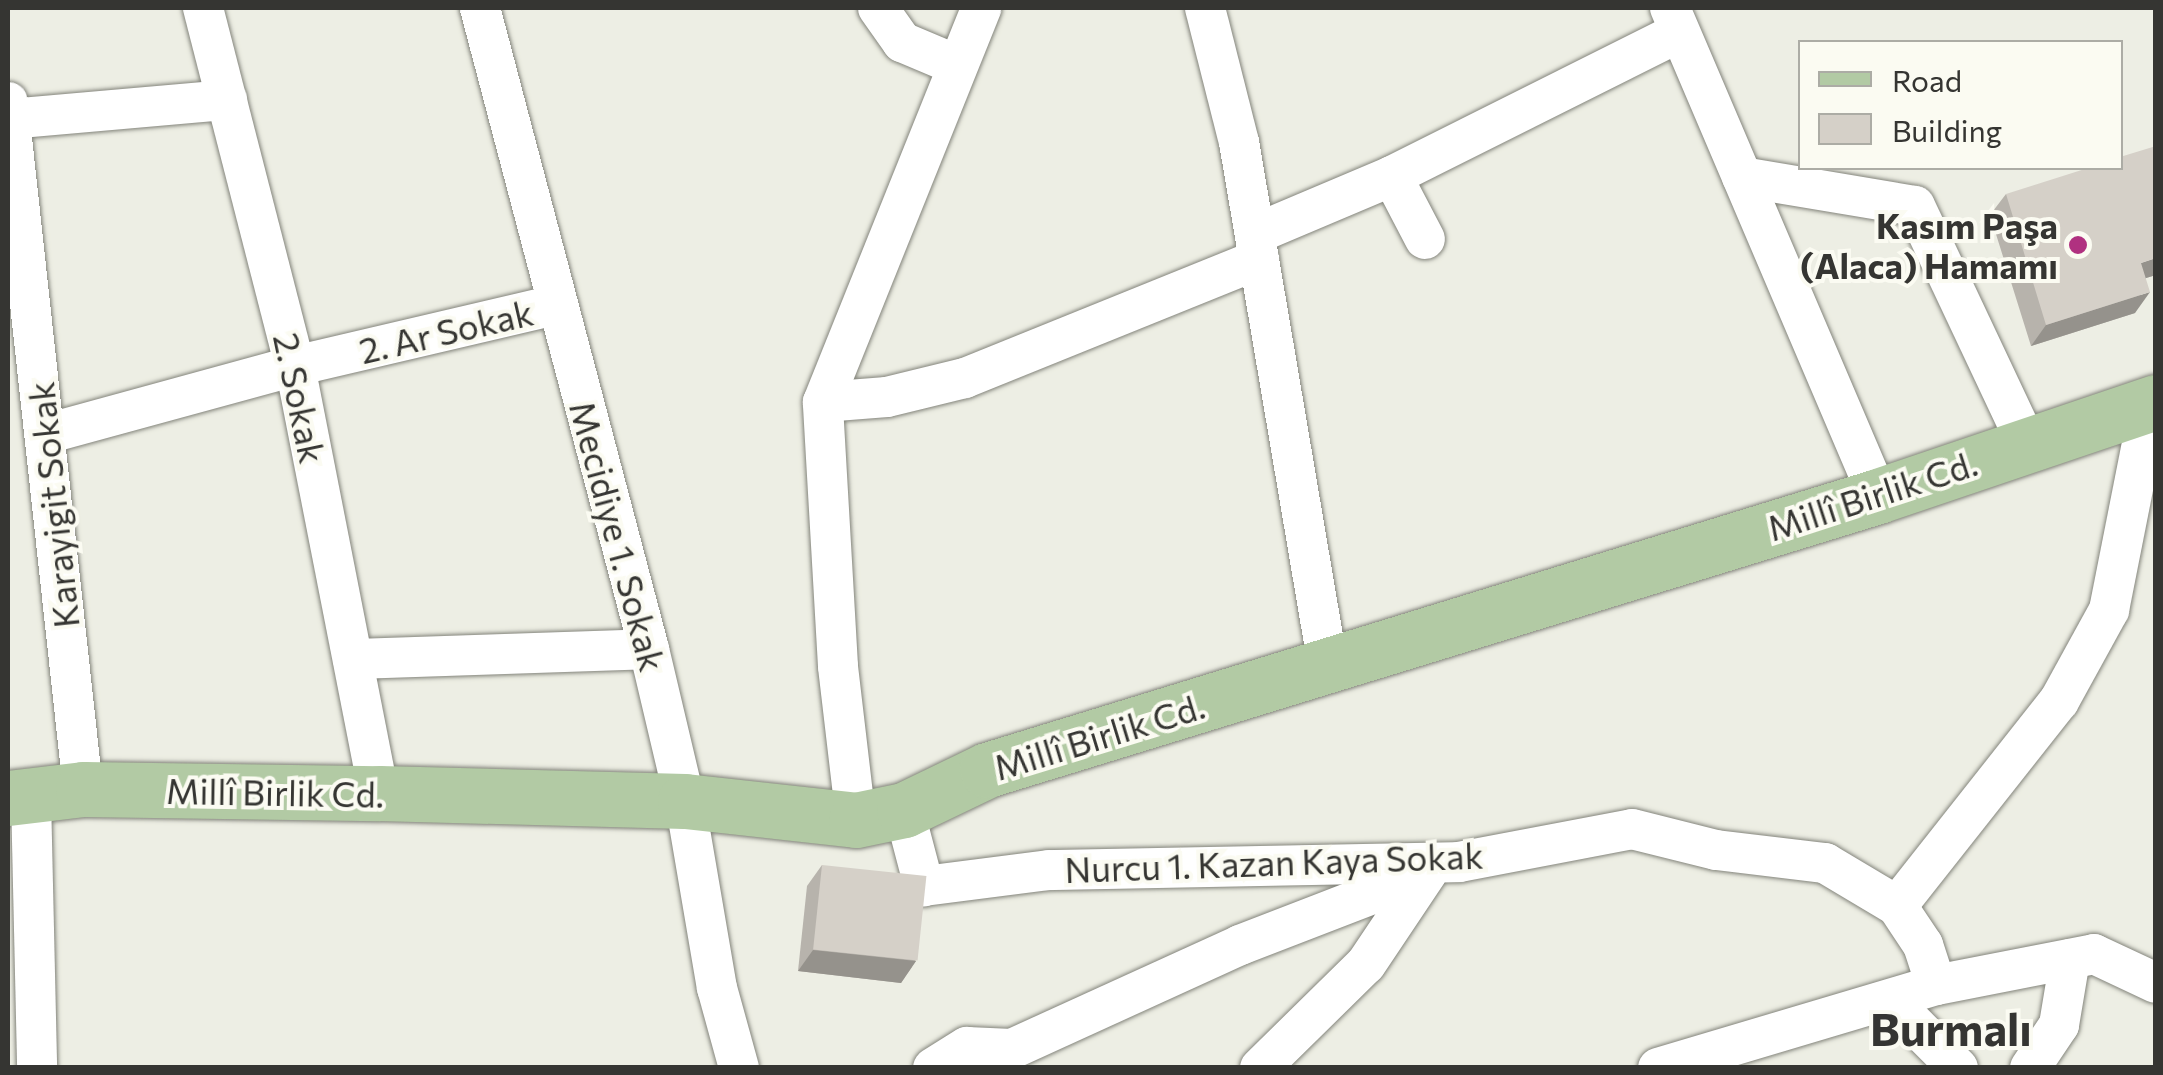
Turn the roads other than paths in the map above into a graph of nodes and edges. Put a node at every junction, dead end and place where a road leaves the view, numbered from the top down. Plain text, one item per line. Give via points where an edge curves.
1 (204, 8) edge
2 (480, 8) edge
3 (878, 8) edge
4 (981, 8) edge
5 (1205, 8) edge
6 (1675, 20) edge
7 (954, 64) junction
8 (227, 100) junction
9 (8, 114) edge
10 (1392, 176) junction
11 (1742, 177) junction
12 (1424, 240) dead end
13 (1257, 246) junction
14 (556, 305) junction
15 (295, 366) junction
16 (824, 402) junction
17 (2153, 402) edge
18 (32, 420) edge
19 (2027, 444) junction
20 (1878, 496) junction
21 (650, 649) junction
22 (353, 659) junction
23 (1328, 666) junction
24 (379, 793) junction
25 (40, 795) edge
26 (685, 802) junction
27 (880, 815) junction
28 (1443, 867) junction
29 (1897, 906) junction
30 (2070, 959) junction
31 (2156, 983) edge
32 (1936, 985) junction
33 (1893, 1003) junction
34 (1015, 1058) edge
35 (37, 1068) edge
36 (739, 1068) edge
37 (933, 1068) edge
38 (1260, 1068) edge
39 (1658, 1068) edge
40 (1958, 1068) edge
41 (2030, 1068) edge

1 - 8 street, 2. Sokak
2 - 14 street, Mecidiye 1. Sokak
3 - 7 street via 902,42
4 - 7 street
5 - 13 street
6 - 10 street
6 - 11 street
7 - 16 street
8 - 9 street
8 - 15 street, 2. Sokak
9 - 18 street, Karayigit Sokak
10 - 12 street
10 - 13 street
11 - 19 street via 1914,206
11 - 20 street
13 - 16 street via 965,378 887,397
13 - 23 street
14 - 15 street, 2. Ar Sokak
14 - 21 street, Mecidiye 1. Sokak
15 - 18 street, 2. Ar Sokak
15 - 22 street, 2. Sokak
16 - 27 street via 838,666
17 - 19 main road, Millî Birlik Cd.
17 - 29 street via 2108,610 2059,700
18 - 25 street, Karayigit Sokak
19 - 20 main road, Millî Birlik Cd.
20 - 23 main road, Millî Birlik Cd.
21 - 22 street
21 - 26 street, Mecidiye 1. Sokak
22 - 24 street, 2. Sokak
23 - 27 main road, Millî Birlik Cd. via 987,770
24 - 25 main road, Millî Birlik Cd.
24 - 26 main road, Millî Birlik Cd.
25 - 35 street, Karayigit Sokak
26 - 27 main road, Millî Birlik Cd.
26 - 36 street, Mecidiye 1. Sokak via 716,988
27 - 28 street, Nurcu 1. Kazan Kaya Sokak via 924,886 1049,870
28 - 29 street, Nurcu 1. Kazan Kaya Sokak via 1632,829 1716,850 1825,864
28 - 34 street via 1240,944
28 - 38 street via 1366,964
29 - 32 street, Nurcu 1. Kazan Kaya Sokak via 1923,944
30 - 31 street via 2094,954
30 - 32 street
30 - 41 street via 2058,1025
32 - 33 street
33 - 39 street via 1694,1052
33 - 40 street
34 - 37 street via 968,1048

